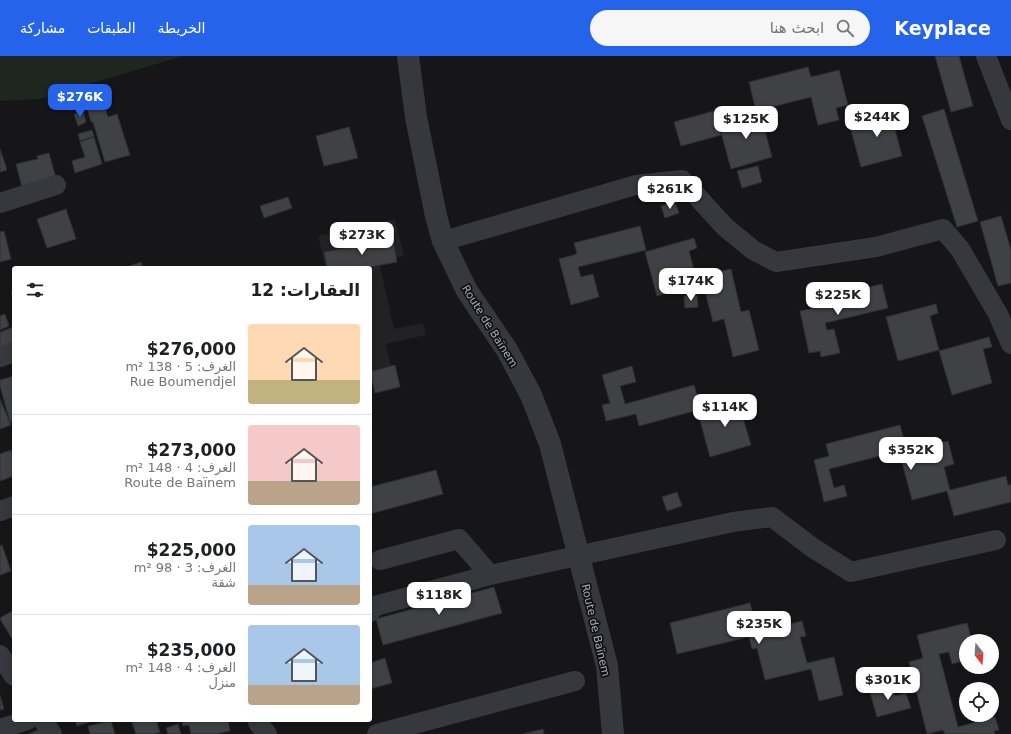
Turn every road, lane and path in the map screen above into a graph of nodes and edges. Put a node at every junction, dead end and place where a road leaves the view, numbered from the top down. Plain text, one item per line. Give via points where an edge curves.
1 (408, 56) edge
2 (986, 56) edge
3 (1011, 120) edge
4 (56, 185) dead end
5 (0, 203) edge
6 (442, 241) junction
7 (1004, 311) edge
8 (1011, 344) edge
9 (12, 353) edge
10 (0, 357) edge
11 (12, 507) edge
12 (0, 511) edge
13 (996, 540) dead end
14 (578, 555) junction
15 (380, 560) dead end
16 (490, 575) junction
17 (372, 610) edge
18 (12, 648) edge
19 (0, 651) edge
20 (0, 655) edge
21 (12, 673) edge
22 (576, 681) dead end
23 (21, 722) edge
24 (44, 722) edge
25 (258, 722) edge
26 (0, 729) edge
27 (52, 734) edge
28 (267, 734) edge
29 (377, 734) edge
30 (613, 734) edge

1 - 6 street, Route de Baïnem via 416,117
2 - 3 street
4 - 5 street
6 - 7 street via 636,185 682,180 725,226 753,250 776,262 876,247 944,229
6 - 14 street, Route de Baïnem via 467,291 507,350 531,395 550,444
7 - 8 street
9 - 10 street
11 - 12 street
13 - 14 street via 851,572 813,548 772,517 733,522
14 - 16 street
14 - 30 street, Route de Baïnem via 607,666
15 - 16 street via 458,539
16 - 17 street via 375,606
18 - 19 street
20 - 21 street
22 - 29 street
23 - 26 street
24 - 27 street
25 - 28 street

